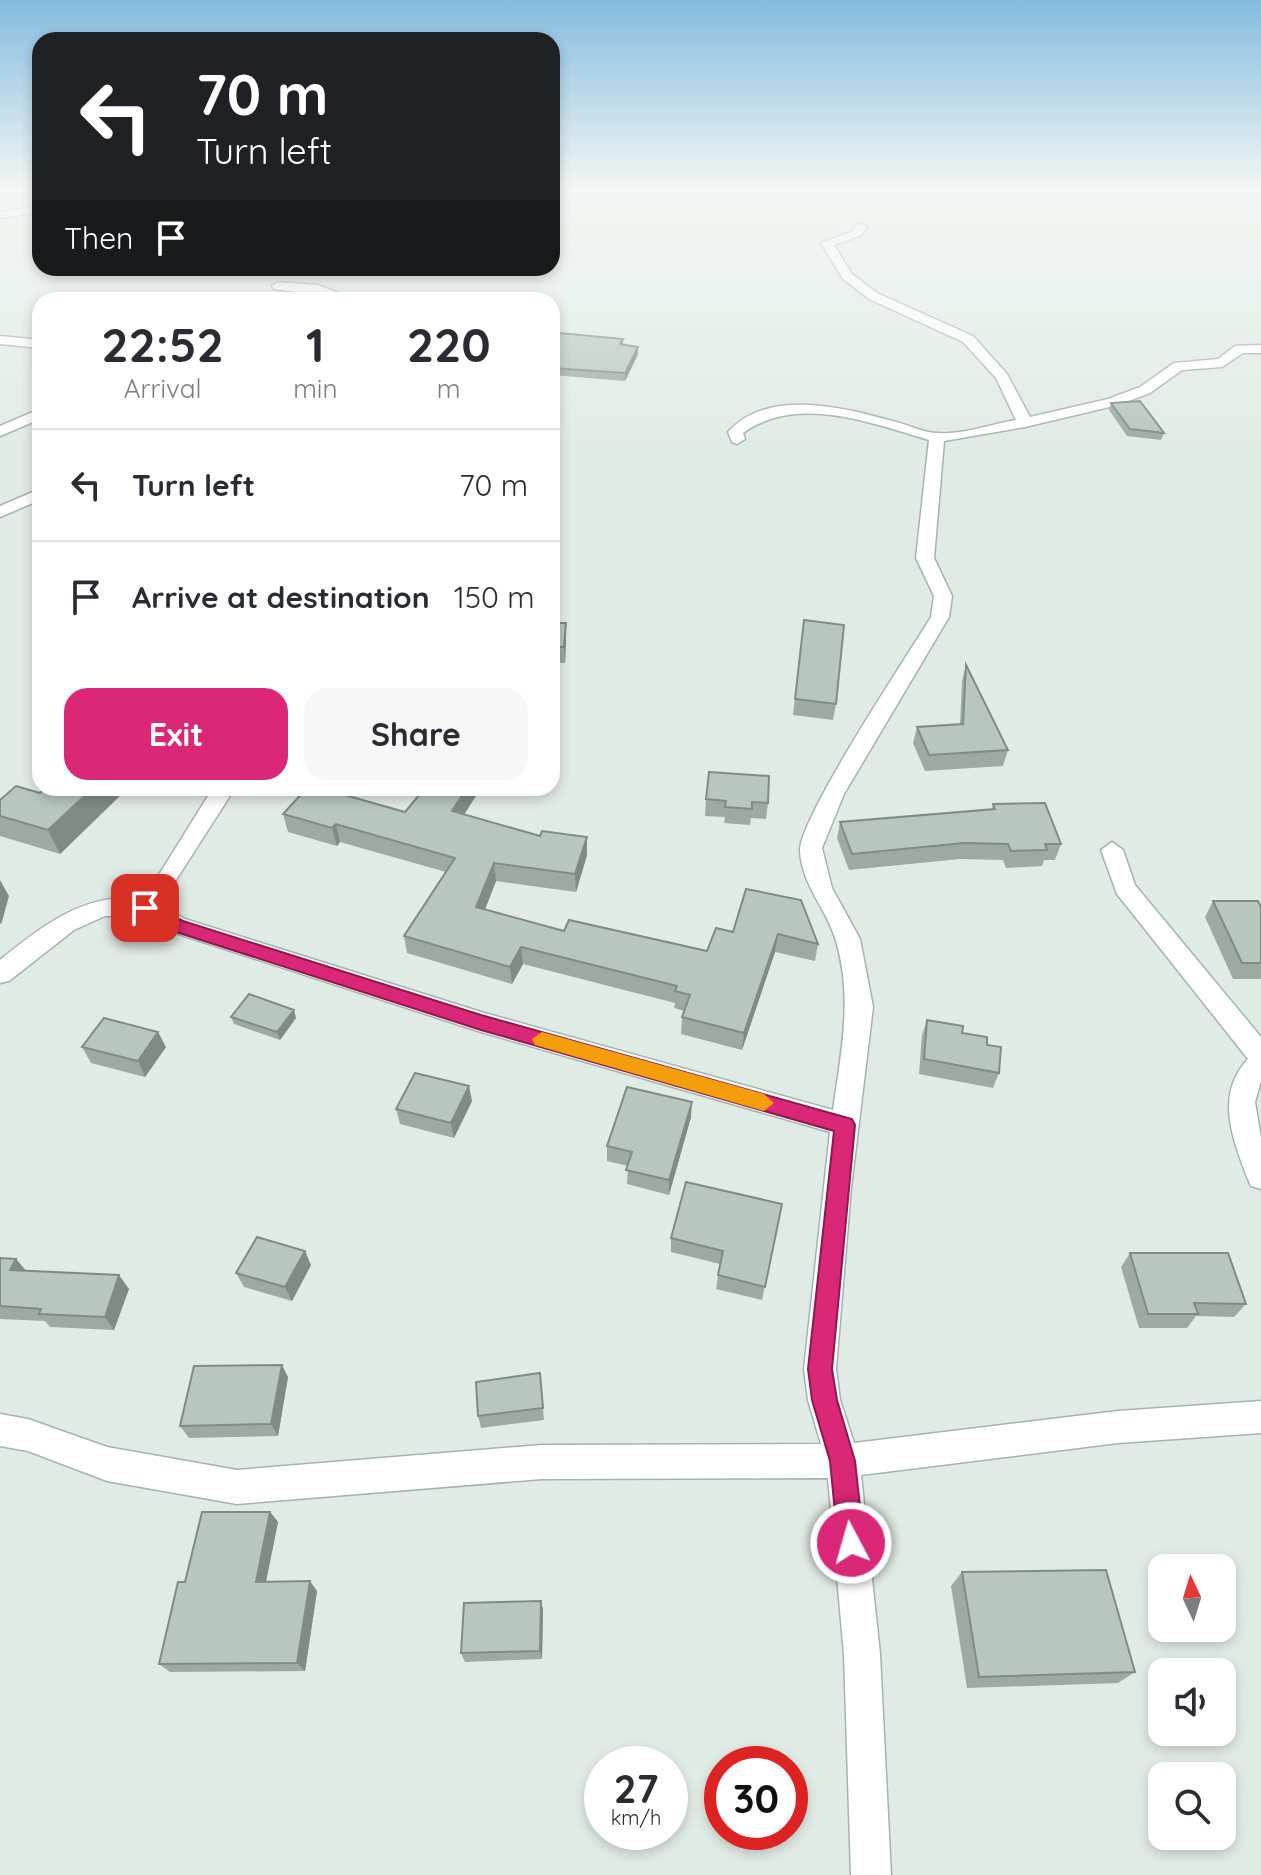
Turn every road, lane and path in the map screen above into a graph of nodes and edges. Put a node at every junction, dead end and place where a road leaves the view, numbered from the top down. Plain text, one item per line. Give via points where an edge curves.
1 (847, 276) edge
2 (278, 286) dead end
3 (327, 292) edge
4 (0, 340) edge
5 (32, 343) edge
6 (1261, 349) edge
7 (32, 417) edge
8 (1025, 423) junction
9 (0, 432) edge
10 (937, 438) junction
11 (737, 439) dead end
12 (32, 498) edge
13 (0, 512) edge
14 (219, 796) edge
15 (1112, 850) dead end
16 (145, 908) junction
17 (0, 974) edge
18 (1261, 1056) edge
19 (1261, 1063) edge
20 (845, 1125) junction
21 (1261, 1177) edge
22 (1261, 1417) edge
23 (0, 1430) edge
24 (843, 1461) junction
25 (871, 1875) edge

1 - 8 street via 873,296 968,339 1002,377
2 - 3 street
4 - 5 street
6 - 8 street via 1240,349 1222,363 1179,366 1145,390 1113,402
7 - 9 street
8 - 10 street
10 - 11 street via 808,410 746,420 735,432
10 - 20 street via 925,558 943,596 940,617 833,794 811,848 820,888 848,939 860,1007
12 - 13 street
14 - 16 street
15 - 18 street via 1125,888
16 - 17 street via 98,908 46,937
16 - 20 street via 177,925 481,1022
19 - 21 street via 1247,1074 1240,1104
20 - 24 street via 820,1369
22 - 24 street via 1118,1427
23 - 24 street via 107,1464 237,1487 542,1462
24 - 25 street via 862,1654

